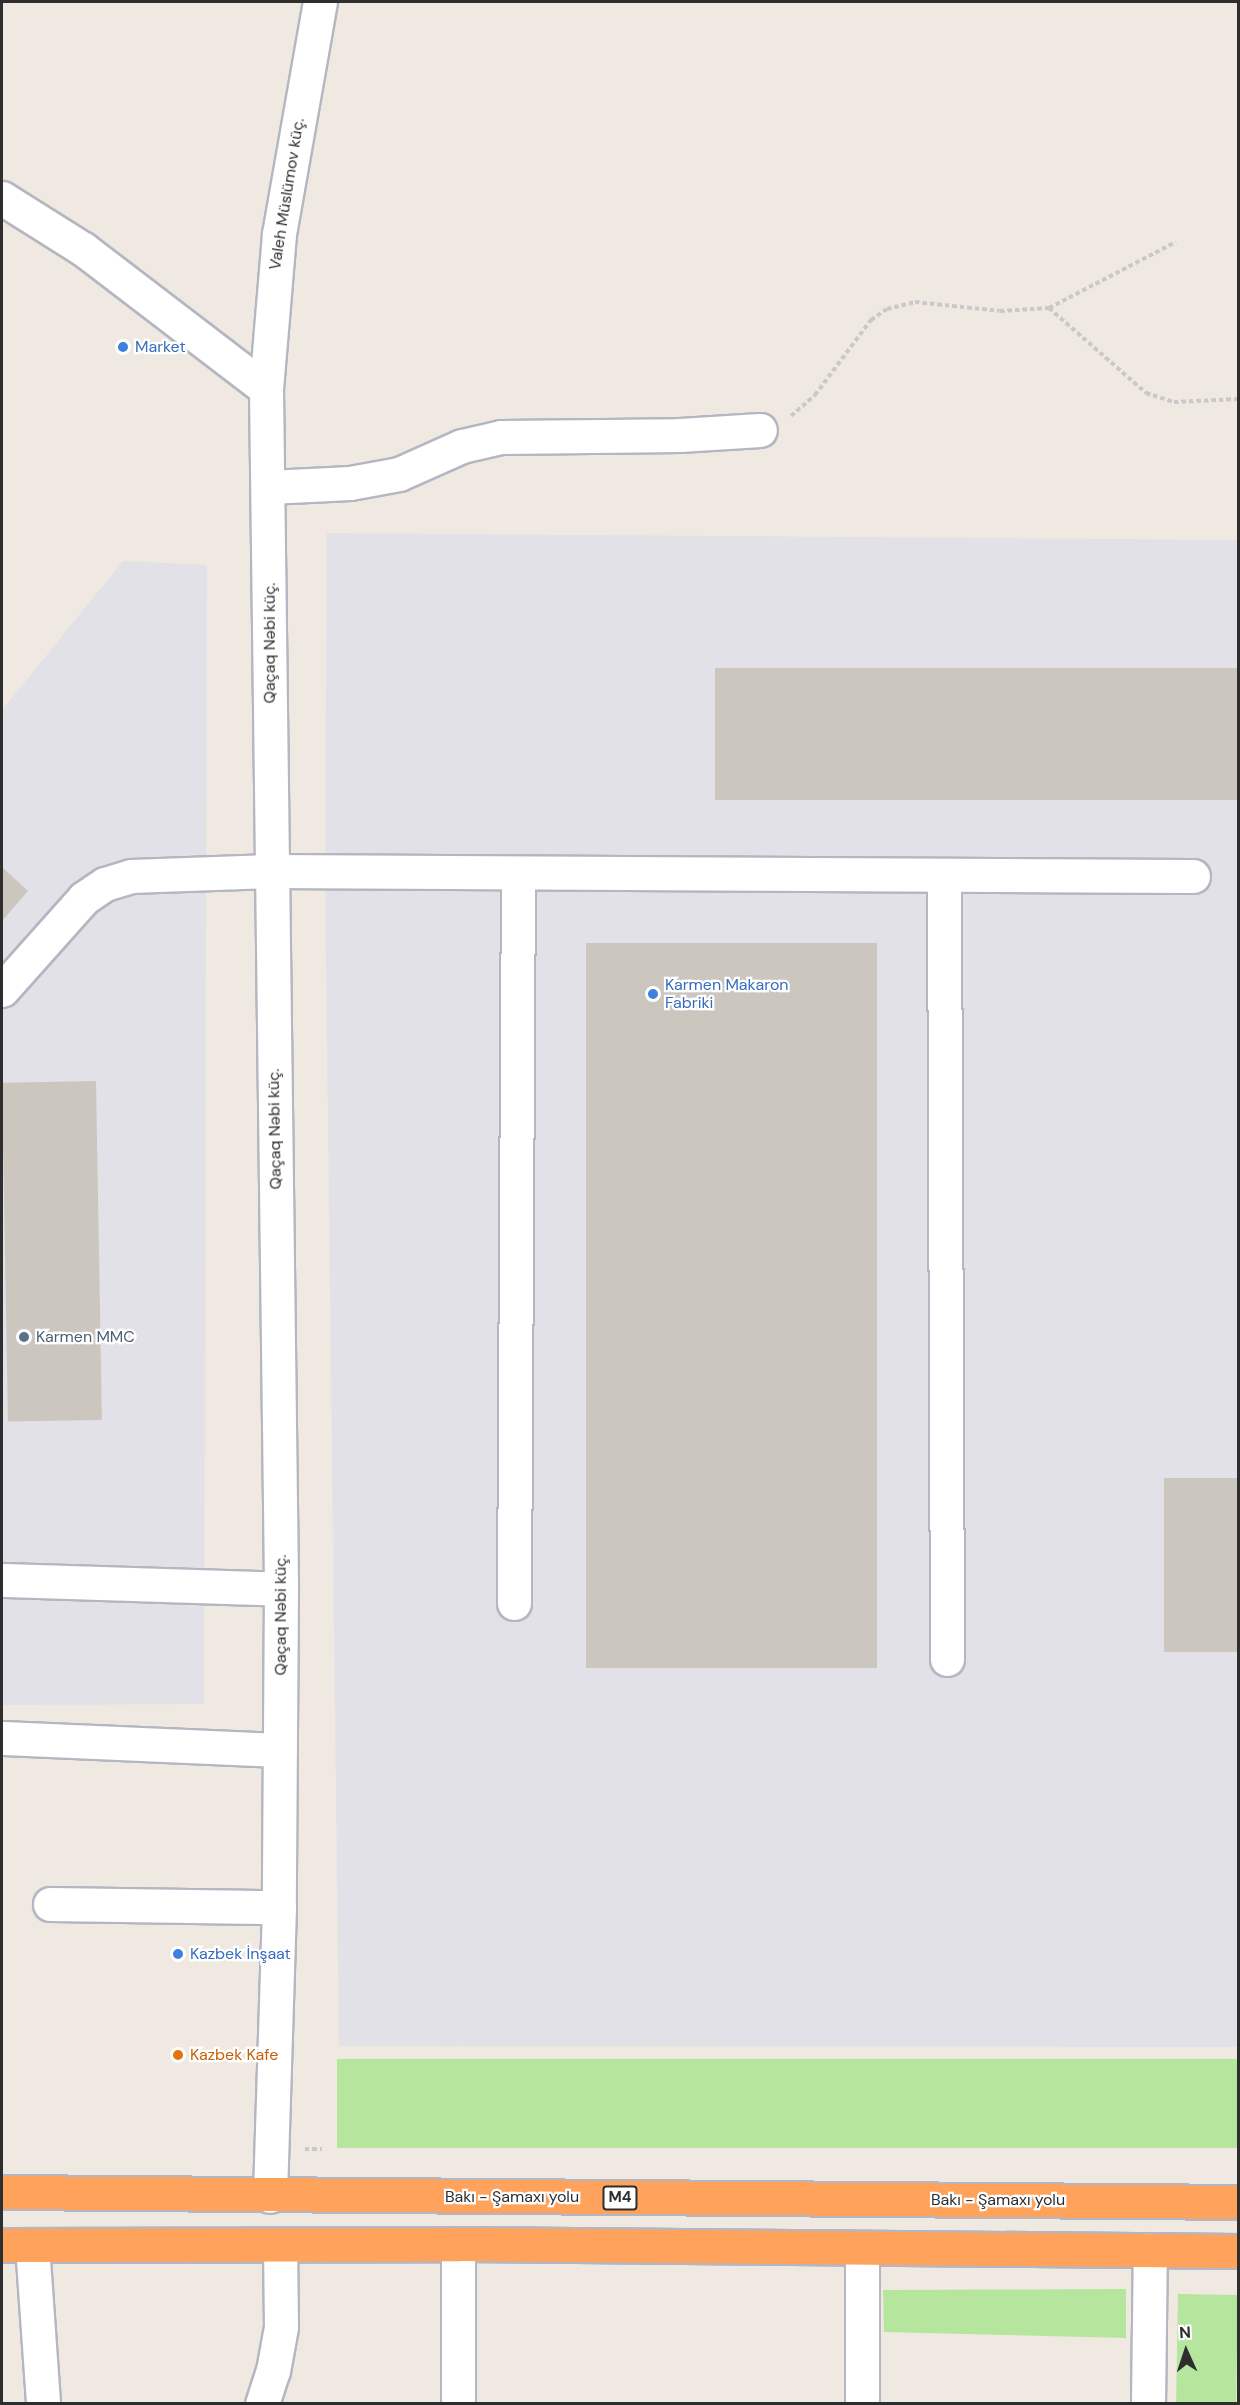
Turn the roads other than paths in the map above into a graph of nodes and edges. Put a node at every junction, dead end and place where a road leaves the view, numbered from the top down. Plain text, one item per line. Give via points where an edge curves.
1 (320, 2) edge
2 (3, 201) edge
3 (266, 389) junction
4 (760, 430) road end
5 (269, 487) junction
6 (271, 871) junction
7 (518, 874) junction
8 (944, 875) junction
9 (1193, 876) dead end
10 (2, 990) edge
11 (2, 1580) edge
12 (281, 1589) junction
13 (514, 1604) dead end
14 (947, 1659) dead end
15 (2, 1738) edge
16 (280, 1750) junction
17 (50, 1904) dead end
18 (279, 1907) junction
19 (2, 2192) edge
20 (270, 2196) junction
21 (1239, 2202) edge
22 (458, 2244) junction
23 (17, 2245) edge
24 (280, 2245) junction
25 (862, 2248) junction
26 (1150, 2250) junction
27 (1239, 2251) edge
28 (43, 2403) edge
29 (262, 2403) edge
30 (458, 2403) edge
31 (862, 2403) edge
32 (1148, 2403) edge

1 - 3 street, Valeh Müslümov küç. via 279,234
2 - 3 street via 83,249
3 - 5 street, Qaçaq Nəbi küç.
4 - 5 street via 501,437 462,446 399,474 350,483
5 - 6 street, Qaçaq Nəbi küç.
6 - 7 street
6 - 10 street via 131,876 105,884 84,898
6 - 12 street, Qaçaq Nəbi küç.
7 - 8 street
7 - 13 street
8 - 9 street
8 - 14 street
11 - 12 street
12 - 16 street, Qaçaq Nəbi küç.
15 - 16 street
16 - 18 street, Qaçaq Nəbi küç.
17 - 18 street
18 - 20 street, Qaçaq Nəbi küç.
19 - 20 highway, Bakı - Şamaxı yolu / M4
20 - 21 highway, Bakı - Şamaxı yolu / M4
22 - 24 highway
22 - 25 highway
22 - 30 street
23 - 24 highway
23 - 28 street
24 - 29 street via 281,2327
25 - 26 highway
25 - 31 street
26 - 27 highway
26 - 32 street

